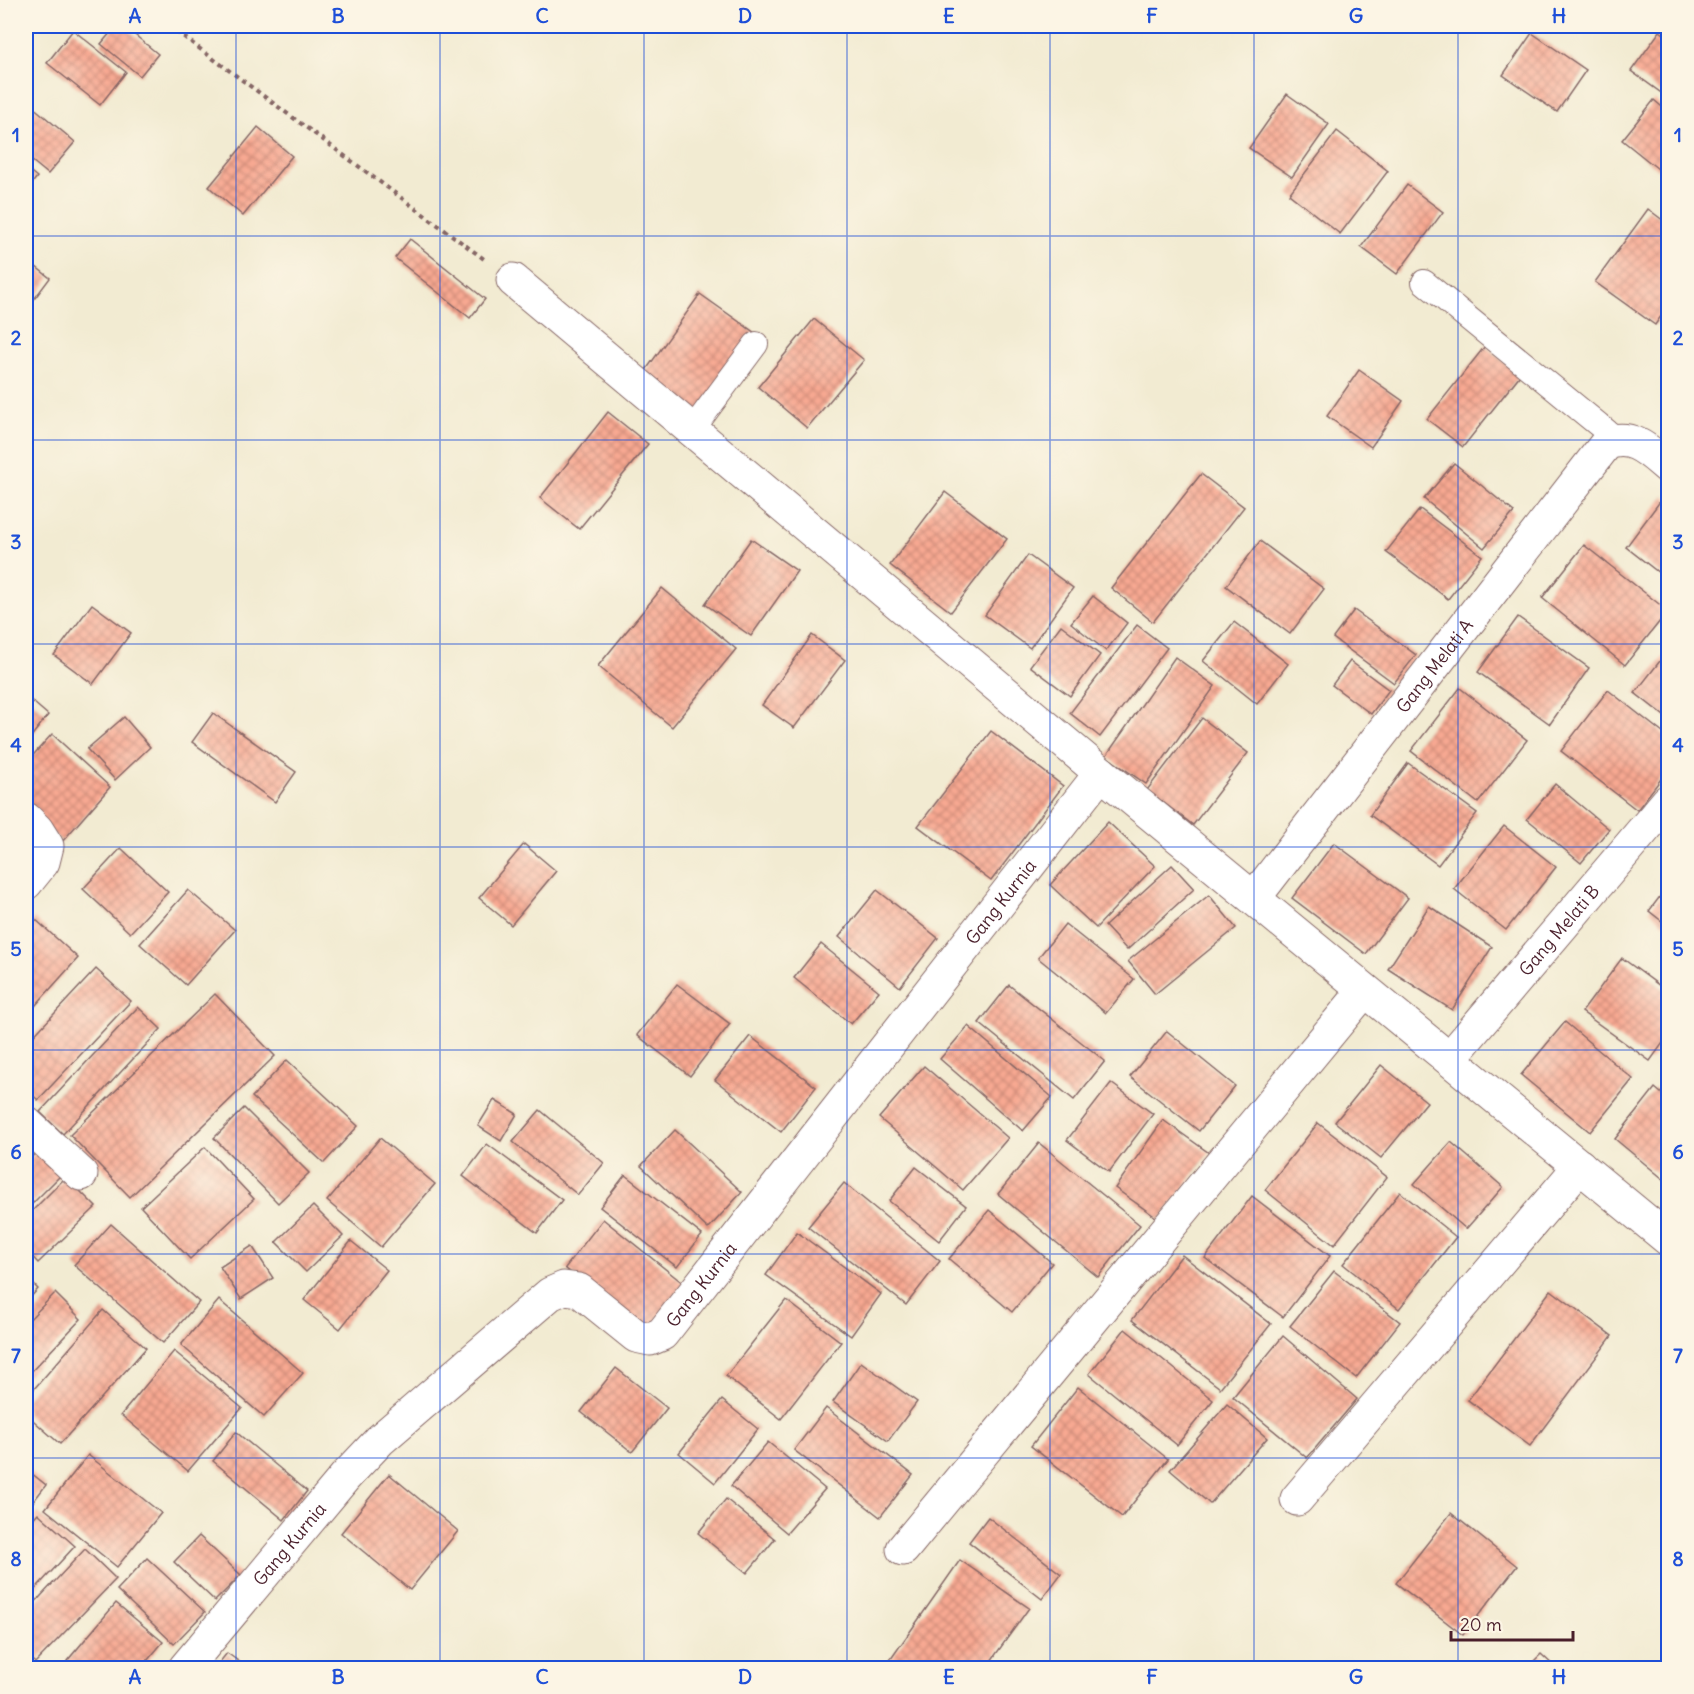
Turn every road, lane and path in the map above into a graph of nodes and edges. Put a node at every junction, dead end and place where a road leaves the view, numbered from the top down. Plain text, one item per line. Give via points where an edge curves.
1 (169, 26) edge
2 (513, 280) joint
3 (1424, 282) dead end
4 (756, 344) dead end
5 (692, 430) junction
6 (1616, 439) junction
7 (1668, 467) edge
8 (1101, 773) junction
9 (1668, 801) edge
10 (26, 819) edge
11 (26, 883) edge
12 (1254, 898) junction
13 (1364, 991) junction
14 (1450, 1058) junction
15 (26, 1123) edge
16 (1580, 1166) junction
17 (81, 1173) dead end
18 (1668, 1239) edge
19 (1297, 1499) dead end
20 (903, 1549) dead end
21 (185, 1668) edge

1 - 2 path
2 - 5 street
3 - 6 lane
4 - 5 lane
5 - 8 street
6 - 7 street via 1641,446
6 - 12 street, Gang Melati A via 1592,460
8 - 12 street
8 - 21 street, Gang Kurnia via 662,1334 650,1339 636,1336 579,1290 564,1288 550,1294 380,1440
9 - 14 street, Gang Melati B
10 - 11 street via 47,846 43,862
12 - 13 street
13 - 14 street
13 - 20 street
14 - 16 street
15 - 17 street
16 - 18 street
16 - 19 street

